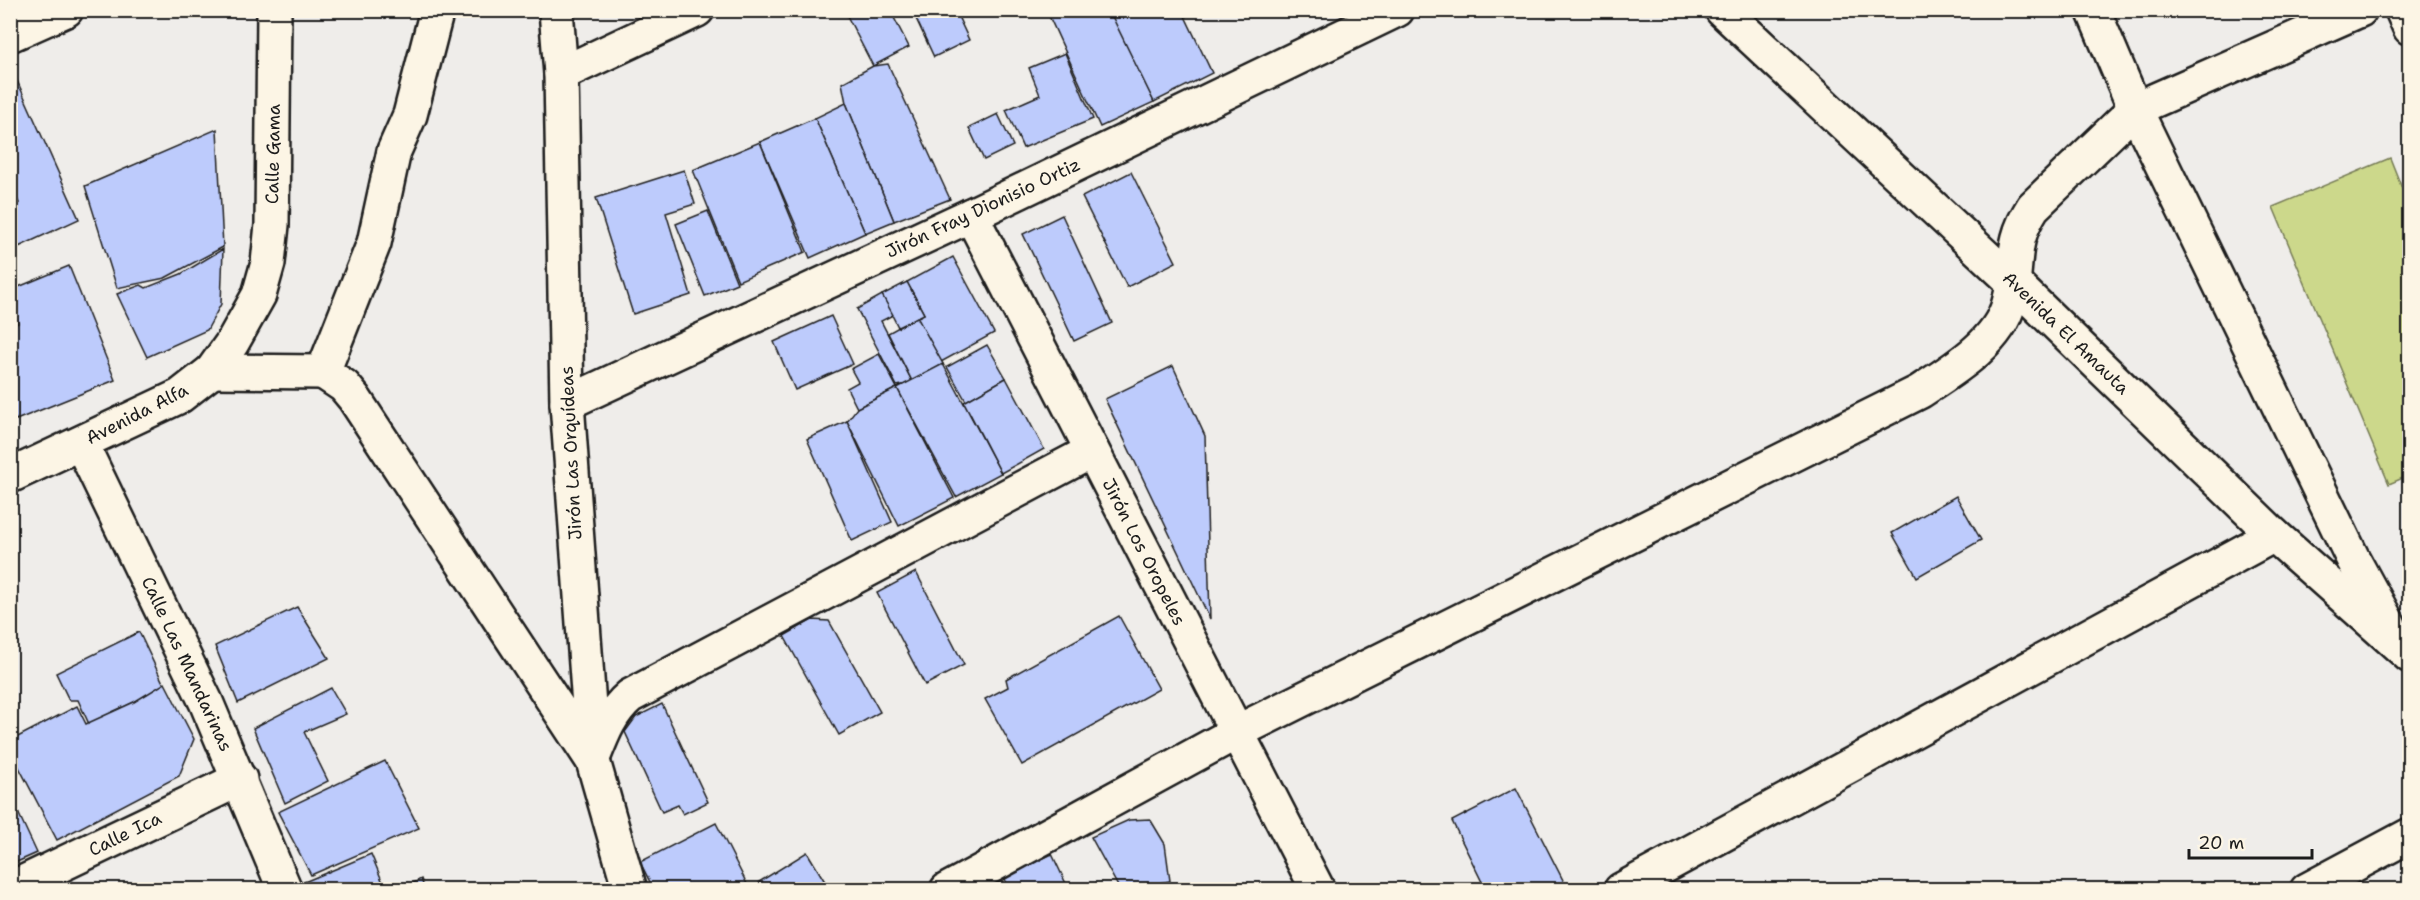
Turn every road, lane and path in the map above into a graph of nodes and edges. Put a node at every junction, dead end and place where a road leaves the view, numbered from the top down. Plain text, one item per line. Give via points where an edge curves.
1 (66, 10) edge
2 (274, 10) edge
3 (437, 10) edge
4 (556, 10) edge
5 (697, 10) edge
6 (1397, 10) edge
7 (1722, 10) edge
8 (2093, 10) edge
9 (2360, 10) edge
10 (2402, 10) edge
11 (2409, 28) edge
12 (10, 35) edge
13 (561, 74) junction
14 (2134, 109) junction
15 (971, 215) junction
16 (2013, 282) junction
17 (259, 295) joint
18 (212, 371) junction
19 (322, 372) junction
20 (567, 403) junction
21 (81, 443) junction
22 (1092, 451) junction
23 (10, 476) edge
24 (2274, 535) junction
25 (2405, 652) edge
26 (1237, 732) junction
27 (593, 760) junction
28 (240, 779) junction
29 (2409, 835) edge
30 (10, 889) edge
31 (285, 890) edge
32 (630, 890) edge
33 (946, 890) edge
34 (1318, 890) edge
35 (1621, 890) edge
36 (2307, 890) edge

1 - 12 street
2 - 17 street, Calle Gama via 272,225 268,263
3 - 19 street via 410,115 394,151 374,243
4 - 13 street, Jirón Las Orquídeas
5 - 13 street
6 - 15 street, Jirón Fray Dionisio Ortiz
7 - 16 street, Avenida El Amauta
8 - 14 street
9 - 14 street
10 - 11 street
13 - 20 street, Jirón Las Orquídeas
14 - 16 street via 2033,207 2016,242
14 - 25 street via 2352,559
15 - 20 street, Jirón Fray Dionisio Ortiz
15 - 22 street, Jirón Los Oropeles
16 - 24 street, Avenida El Amauta
16 - 26 street via 2005,313 1983,344 1966,361 1919,392
17 - 18 street, Avenida Alfa
18 - 19 street
18 - 21 street, Avenida Alfa via 180,396
19 - 27 street via 344,386 354,398
20 - 27 street, Jirón Las Orquídeas
21 - 23 street, Avenida Alfa
21 - 28 street, Calle Las Mandarinas
22 - 26 street, Jirón Los Oropeles
22 - 27 street via 630,696 610,719
24 - 25 street, Avenida El Amauta
24 - 35 street
26 - 33 street
26 - 34 street, Jirón Los Oropeles
27 - 32 street, Jirón Las Orquídeas
28 - 30 street, Calle Ica
28 - 31 street, Calle Las Mandarinas
29 - 36 street

